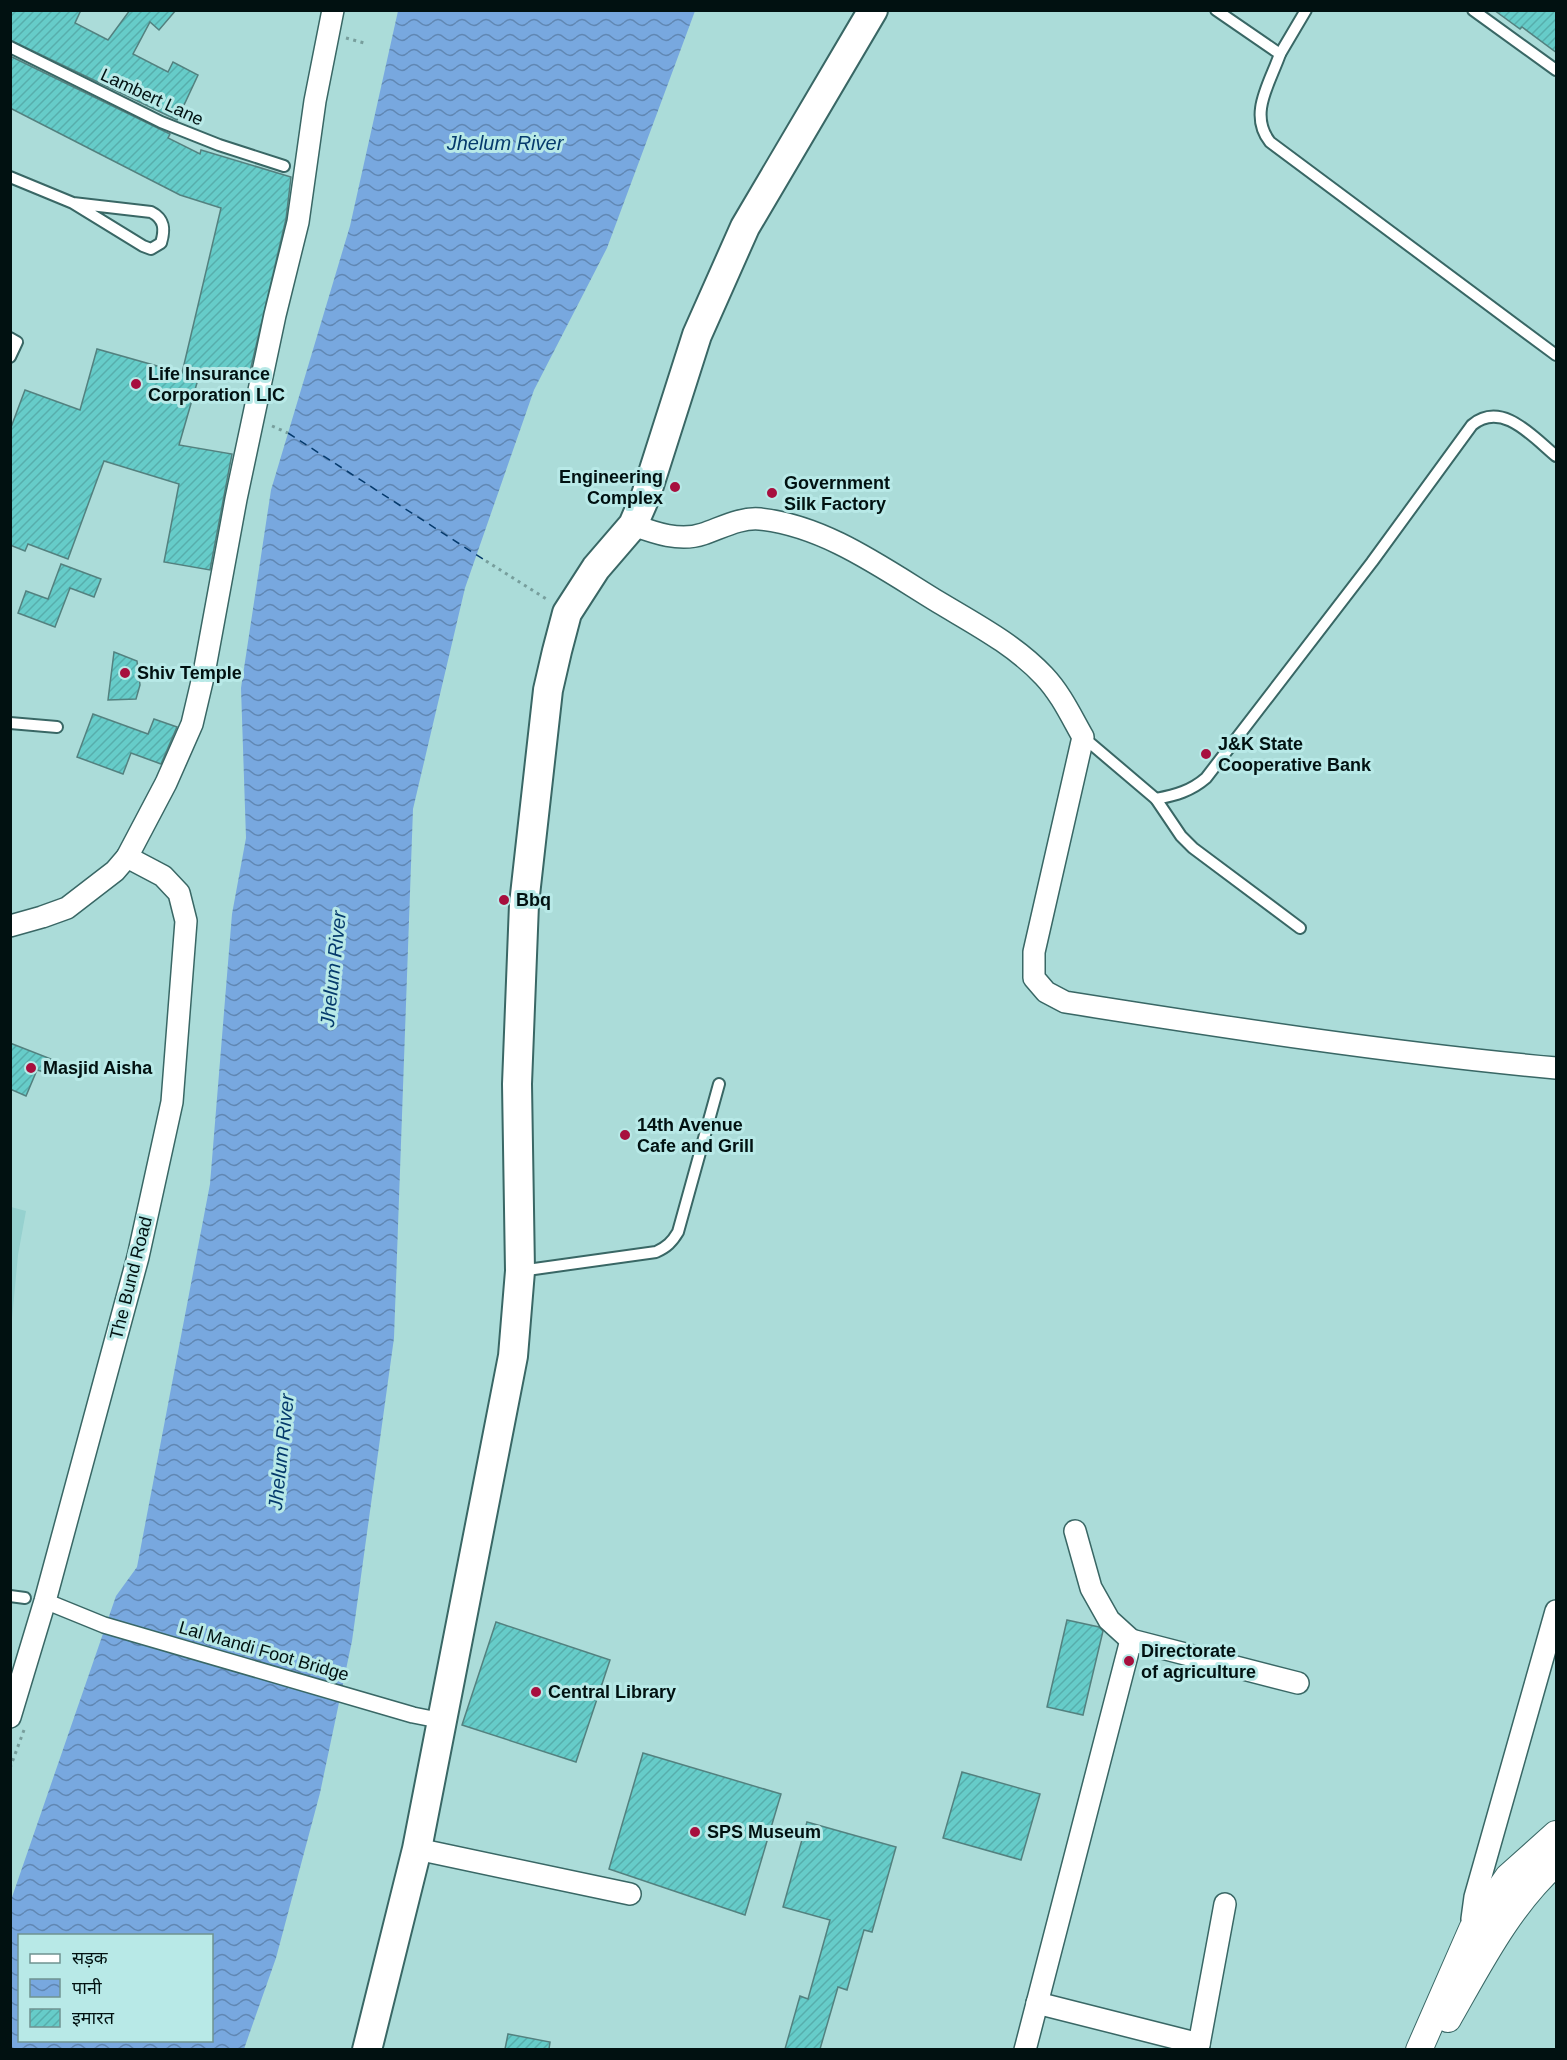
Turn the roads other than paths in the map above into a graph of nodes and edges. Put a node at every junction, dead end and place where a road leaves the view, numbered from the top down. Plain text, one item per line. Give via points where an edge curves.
1 (333, 10) edge
2 (873, 10) edge
3 (1216, 10) edge
4 (1306, 10) edge
5 (1473, 10) edge
6 (10, 47) edge
7 (1280, 54) junction
8 (1557, 70) edge
9 (284, 166) dead end
10 (10, 177) edge
11 (73, 203) junction
12 (10, 338) edge
13 (1557, 355) edge
14 (10, 357) edge
15 (1557, 456) edge
16 (633, 525) junction
17 (10, 723) edge
18 (57, 727) dead end
19 (1083, 737) junction
20 (1156, 799) junction
21 (127, 857) junction
22 (10, 926) edge
23 (1300, 928) dead end
24 (1557, 1068) edge
25 (719, 1084) dead end
26 (520, 1272) junction
27 (1075, 1531) dead end
28 (10, 1596) edge
29 (35, 1600) junction
30 (1557, 1611) edge
31 (1131, 1640) junction
32 (1298, 1683) dead end
33 (10, 1717) edge
34 (443, 1721) junction
35 (1557, 1834) edge
36 (417, 1849) junction
37 (1557, 1863) edge
38 (630, 1894) dead end
39 (1225, 1904) dead end
40 (1472, 1929) junction
41 (1485, 1953) junction
42 (1037, 2003) junction
43 (1198, 2047) edge
44 (367, 2049) edge
45 (1027, 2049) edge
46 (1419, 2049) edge
47 (1435, 2049) edge

1 - 21 street via 298,222 275,315 192,724
2 - 16 main road via 745,227 697,335
3 - 7 lane
4 - 7 lane
5 - 8 lane
6 - 9 lane, Lambert Lane via 161,122
7 - 13 lane via 1259,114 1264,135 1270,142
10 - 11 lane
11 - 11 lane via 142,246 151,249 161,243 164,228 157,215
12 - 14 lane via 17,342
15 - 20 lane via 1500,416 1487,416 1472,425 1206,778 1180,794
16 - 19 street via 655,534 680,537 756,519 783,522 829,539 969,620 1021,656 1059,693
16 - 26 main road via 596,568 567,613 548,690 524,904 517,1084
17 - 18 lane
19 - 20 lane
19 - 24 street via 1034,952 1034,978 1046,992 1065,1002 1260,1033 1452,1059
20 - 23 lane via 1192,848
21 - 22 street via 67,908
21 - 29 street, The Bund Road via 162,876 179,893 186,921 172,1102 138,1257
25 - 26 lane via 673,1241 656,1252
26 - 34 main road via 513,1356
27 - 31 street via 1091,1588 1109,1620
28 - 29 lane
29 - 33 street, The Bund Road
29 - 34 street, Lal Mandi Foot Bridge via 104,1625
30 - 40 street via 1482,1873
31 - 32 street
31 - 42 street
34 - 36 main road
35 - 40 street via 1508,1877
36 - 38 street
36 - 44 main road
37 - 41 street via 1515,1909
39 - 43 street
40 - 41 street
40 - 46 street
41 - 47 street
42 - 43 street
42 - 45 street

